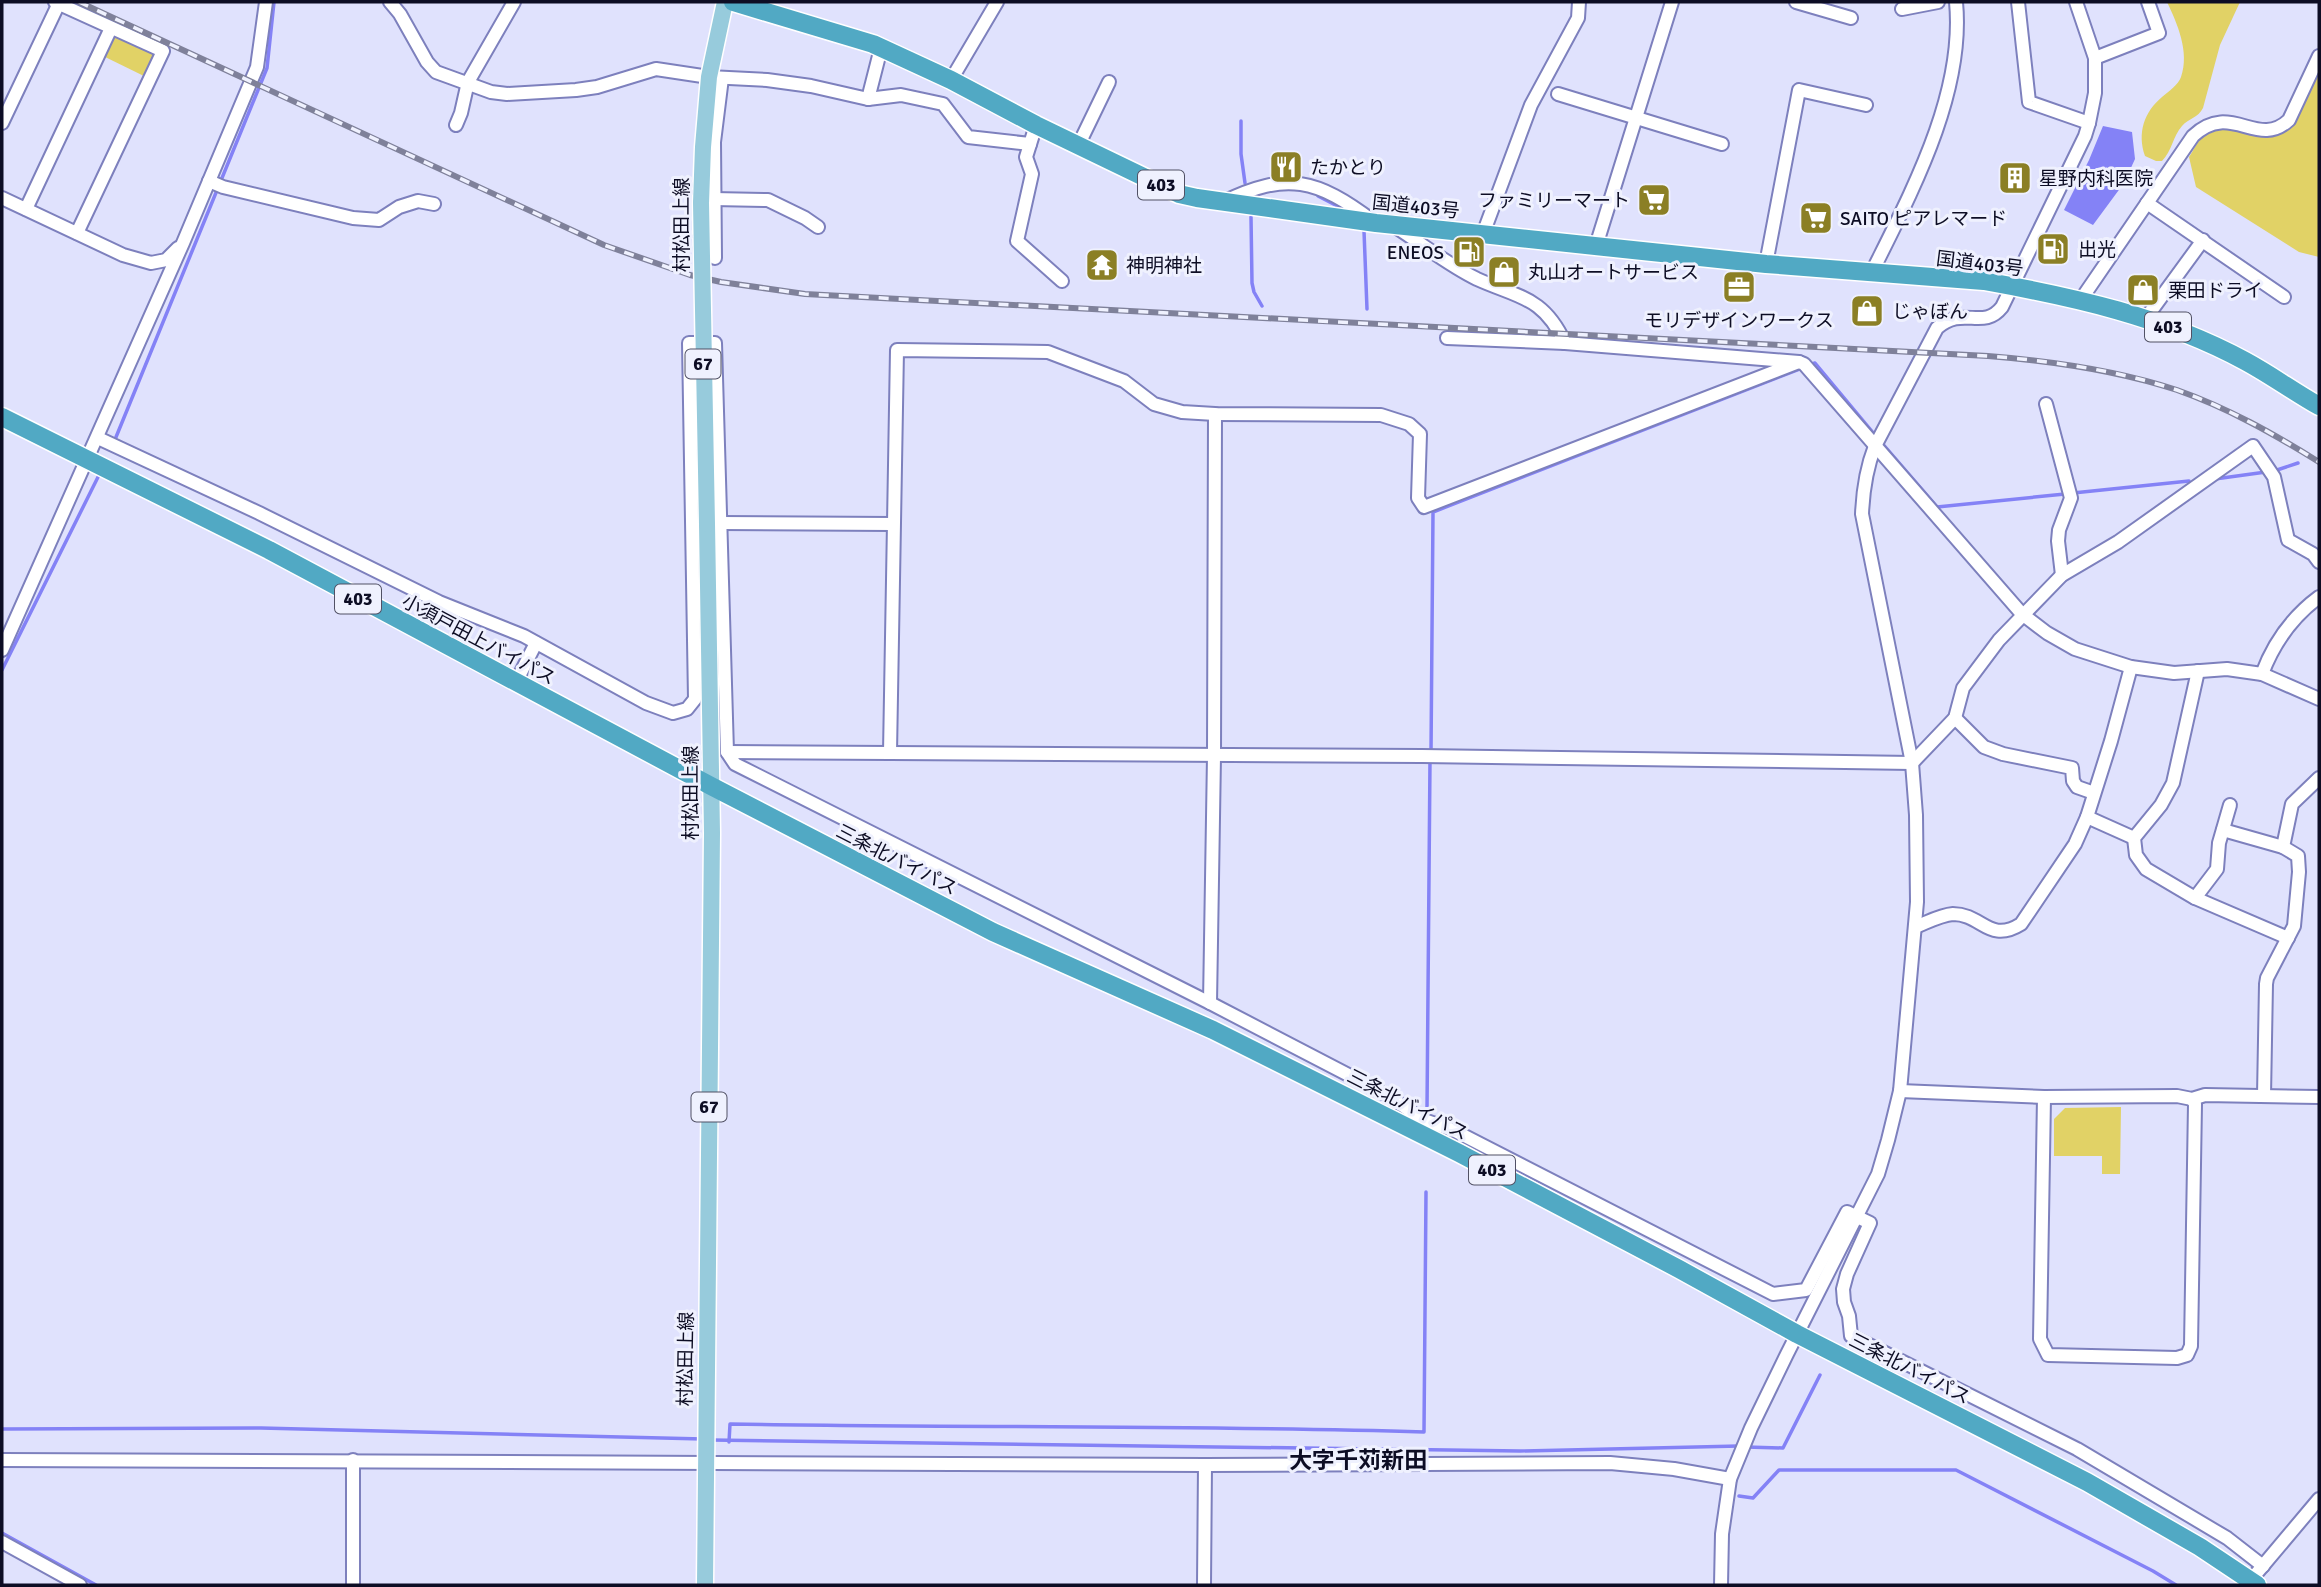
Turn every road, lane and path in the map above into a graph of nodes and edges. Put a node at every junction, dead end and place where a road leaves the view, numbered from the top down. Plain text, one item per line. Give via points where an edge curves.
1 (266, 2) edge
2 (390, 2) edge
3 (514, 2) edge
4 (725, 2) edge
5 (733, 2) edge
6 (998, 2) edge
7 (1579, 2) edge
8 (1672, 2) edge
9 (1796, 2) edge
10 (1938, 2) edge
11 (1956, 2) edge
12 (2018, 2) edge
13 (2076, 2) edge
14 (2148, 2) edge
15 (57, 3) edge
16 (1902, 9) dead end
17 (1851, 18) dead end
18 (111, 28) junction
19 (881, 48) junction
20 (2319, 56) edge
21 (2095, 58) junction
22 (715, 77) junction
23 (951, 80) junction
24 (468, 82) junction
25 (1109, 82) dead end
26 (1558, 94) dead end
27 (868, 99) junction
28 (1866, 105) dead end
29 (1636, 118) junction
30 (2, 123) edge
31 (2089, 123) junction
32 (456, 125) dead end
33 (1036, 125) junction
34 (1030, 144) junction
35 (1079, 144) junction
36 (1722, 144) dead end
37 (209, 181) junction
38 (2, 198) edge
39 (707, 201) junction
40 (1222, 202) junction
41 (2147, 203) junction
42 (434, 204) dead end
43 (26, 209) junction
44 (1383, 224) junction
45 (818, 226) dead end
46 (77, 233) junction
47 (1483, 234) junction
48 (2203, 240) junction
49 (183, 243) junction
50 (1596, 246) junction
51 (715, 258) dead end
52 (1766, 264) junction
53 (1871, 274) junction
54 (1062, 281) dead end
55 (2011, 286) junction
56 (2284, 297) dead end
57 (2080, 301) junction
58 (2146, 318) junction
59 (1447, 338) dead end
60 (1565, 343) junction
61 (1799, 362) junction
62 (2046, 404) dead end
63 (2319, 406) edge
64 (1215, 414) junction
65 (2, 416) edge
66 (98, 438) junction
67 (1875, 446) junction
68 (88, 460) junction
69 (713, 524) junction
70 (893, 524) junction
71 (2319, 562) edge
72 (2062, 575) junction
73 (2319, 597) edge
74 (2022, 614) junction
75 (536, 643) junction
76 (2, 650) edge
77 (2131, 667) junction
78 (2198, 671) junction
79 (2262, 674) junction
80 (516, 682) junction
81 (2319, 699) edge
82 (1955, 718) junction
83 (727, 752) junction
84 (890, 753) junction
85 (1214, 756) junction
86 (1912, 763) junction
87 (2319, 778) edge
88 (711, 786) junction
89 (2094, 793) junction
90 (2230, 805) dead end
91 (2087, 817) junction
92 (2223, 830) junction
93 (2134, 838) junction
94 (2283, 847) junction
95 (2195, 898) junction
96 (1915, 927) junction
97 (2288, 938) junction
98 (1210, 1003) junction
99 (1900, 1091) junction
100 (2264, 1096) junction
101 (2044, 1097) junction
102 (2319, 1097) edge
103 (2192, 1099) junction
104 (1857, 1216) junction
105 (1797, 1334) junction
106 (705, 1455) junction
107 (2, 1460) edge
108 (354, 1460) junction
109 (1205, 1465) junction
110 (1730, 1479) junction
111 (2319, 1499) edge
112 (2, 1542) edge
113 (2263, 1566) junction
114 (2253, 1583) edge
115 (80, 1585) edge
116 (354, 1585) edge
117 (705, 1585) edge
118 (1204, 1585) edge
119 (1721, 1585) edge

1 - 37 street via 257,67
2 - 24 street via 436,72
3 - 24 street
4 - 22 main road, 村松田上線 / 67
5 - 19 highway, 国道403号 / 403
6 - 23 street
7 - 47 street via 1578,18 1531,105
8 - 29 street
9 - 17 street
10 - 16 street
11 - 53 street via 1956,56 1946,97 1917,180
12 - 31 street via 2029,102
13 - 21 street
14 - 21 street via 2159,33
15 - 18 street
15 - 30 street
18 - 43 street
18 - 46 street via 163,51
19 - 23 highway, 国道403号 / 403
19 - 27 street
20 - 41 street via 2282,127 2264,131 2221,122 2201,129
21 - 31 street
22 - 24 street via 656,69 597,87 508,94
22 - 27 street via 810,86
22 - 39 main road, 村松田上線 / 67 via 703,147
23 - 33 highway, 国道403号 / 403
24 - 32 street
25 - 35 street
26 - 29 street
27 - 34 street via 901,95 943,104 968,137
28 - 52 street via 1799,90
29 - 36 street
29 - 50 street
31 - 55 street
33 - 34 street
33 - 35 highway, 国道403号 / 403
34 - 54 street via 1026,157 1032,174 1017,241
35 - 40 highway, 国道403号 / 403 via 1179,194
37 - 42 street via 353,218 379,220 418,201
37 - 49 street
38 - 43 street
39 - 45 street via 768,200
39 - 51 street
39 - 69 main road, 村松田上線 / 67, bridge
40 - 44 highway, 国道403号 / 403
40 - 44 street via 1255,187 1304,183
41 - 48 street
41 - 57 street
43 - 46 street
44 - 47 highway, 国道403号 / 403
44 - 60 street via 1476,278 1528,298 1549,316
46 - 49 street via 151,263 166,260
47 - 50 highway, 国道403号 / 403
48 - 56 street
48 - 58 street
49 - 66 street
50 - 52 highway, 国道403号 / 403
52 - 53 highway, 国道403号 / 403
53 - 55 highway, 国道403号 / 403
55 - 57 highway, 国道403号 / 403
55 - 67 street via 1996,315 1959,316 1937,328
57 - 58 highway, 国道403号 / 403
58 - 63 highway, 国道403号 / 403 via 2245,361
59 - 60 street
60 - 61 street
61 - 64 street via 1424,508 1418,498 1420,434 1409,424 1381,415
61 - 67 street
62 - 72 street via 2071,498 2059,530
64 - 70 street via 1154,404 1124,381 1048,352 897,350
64 - 85 street
65 - 68 highway, 小須戸田上バイパス / 403
66 - 68 street
66 - 75 street via 439,602
67 - 74 street
67 - 86 street via 1863,489 1862,514
68 - 76 street
68 - 80 highway, 小須戸田上バイパス / 403
69 - 70 street
69 - 75 street via 715,343 688,343 695,699 687,709 673,713 646,704
69 - 83 street
69 - 88 main road, 村松田上線 / 67
70 - 84 street
71 - 72 street via 2288,540 2274,477 2253,446 2118,542
72 - 74 street
73 - 79 street via 2286,629
74 - 77 street via 2075,649
74 - 82 street via 1963,688
75 - 80 street
77 - 78 street
77 - 89 street
78 - 79 street
78 - 93 street via 2173,783
79 - 81 street
80 - 88 highway, 小須戸田上バイパス / 403
82 - 86 street
82 - 89 street via 1984,747 2071,768 2077,788
83 - 84 street
83 - 98 street via 735,764
84 - 85 street
85 - 86 street
85 - 98 street
86 - 96 street
87 - 94 street via 2292,804
88 - 105 highway, 三条北バイパス / 403 via 993,932 1213,1030 1459,1153
88 - 106 main road, 村松田上線 / 67
89 - 91 street
90 - 92 street
91 - 93 street
91 - 96 street via 2075,844 2021,924 1998,932 1953,914
92 - 94 street
92 - 95 street via 2217,869
93 - 95 street via 2136,855 2146,869
94 - 97 street via 2298,856 2299,872 2294,926
95 - 97 street
96 - 99 street
97 - 100 street via 2266,984
98 - 104 street via 1389,1096 1421,1119 1453,1130 1773,1294 1806,1290 1847,1212
99 - 101 street
99 - 104 street via 1878,1174
100 - 102 street
100 - 103 street
101 - 103 street
101 - 103 street via 2040,1339 2048,1355 2177,1358 2187,1355 2191,1346
104 - 105 street
104 - 113 street via 1870,1223 1843,1289 1851,1336 2077,1449 2227,1538
105 - 110 street
105 - 114 highway, 三条北バイパス / 403 via 2087,1482
106 - 108 street
106 - 109 street
106 - 117 main road, 村松田上線 / 67
107 - 108 street
108 - 116 street
109 - 110 street via 1610,1463
109 - 118 street
110 - 119 street
111 - 113 street
112 - 115 street
113 - 114 street

